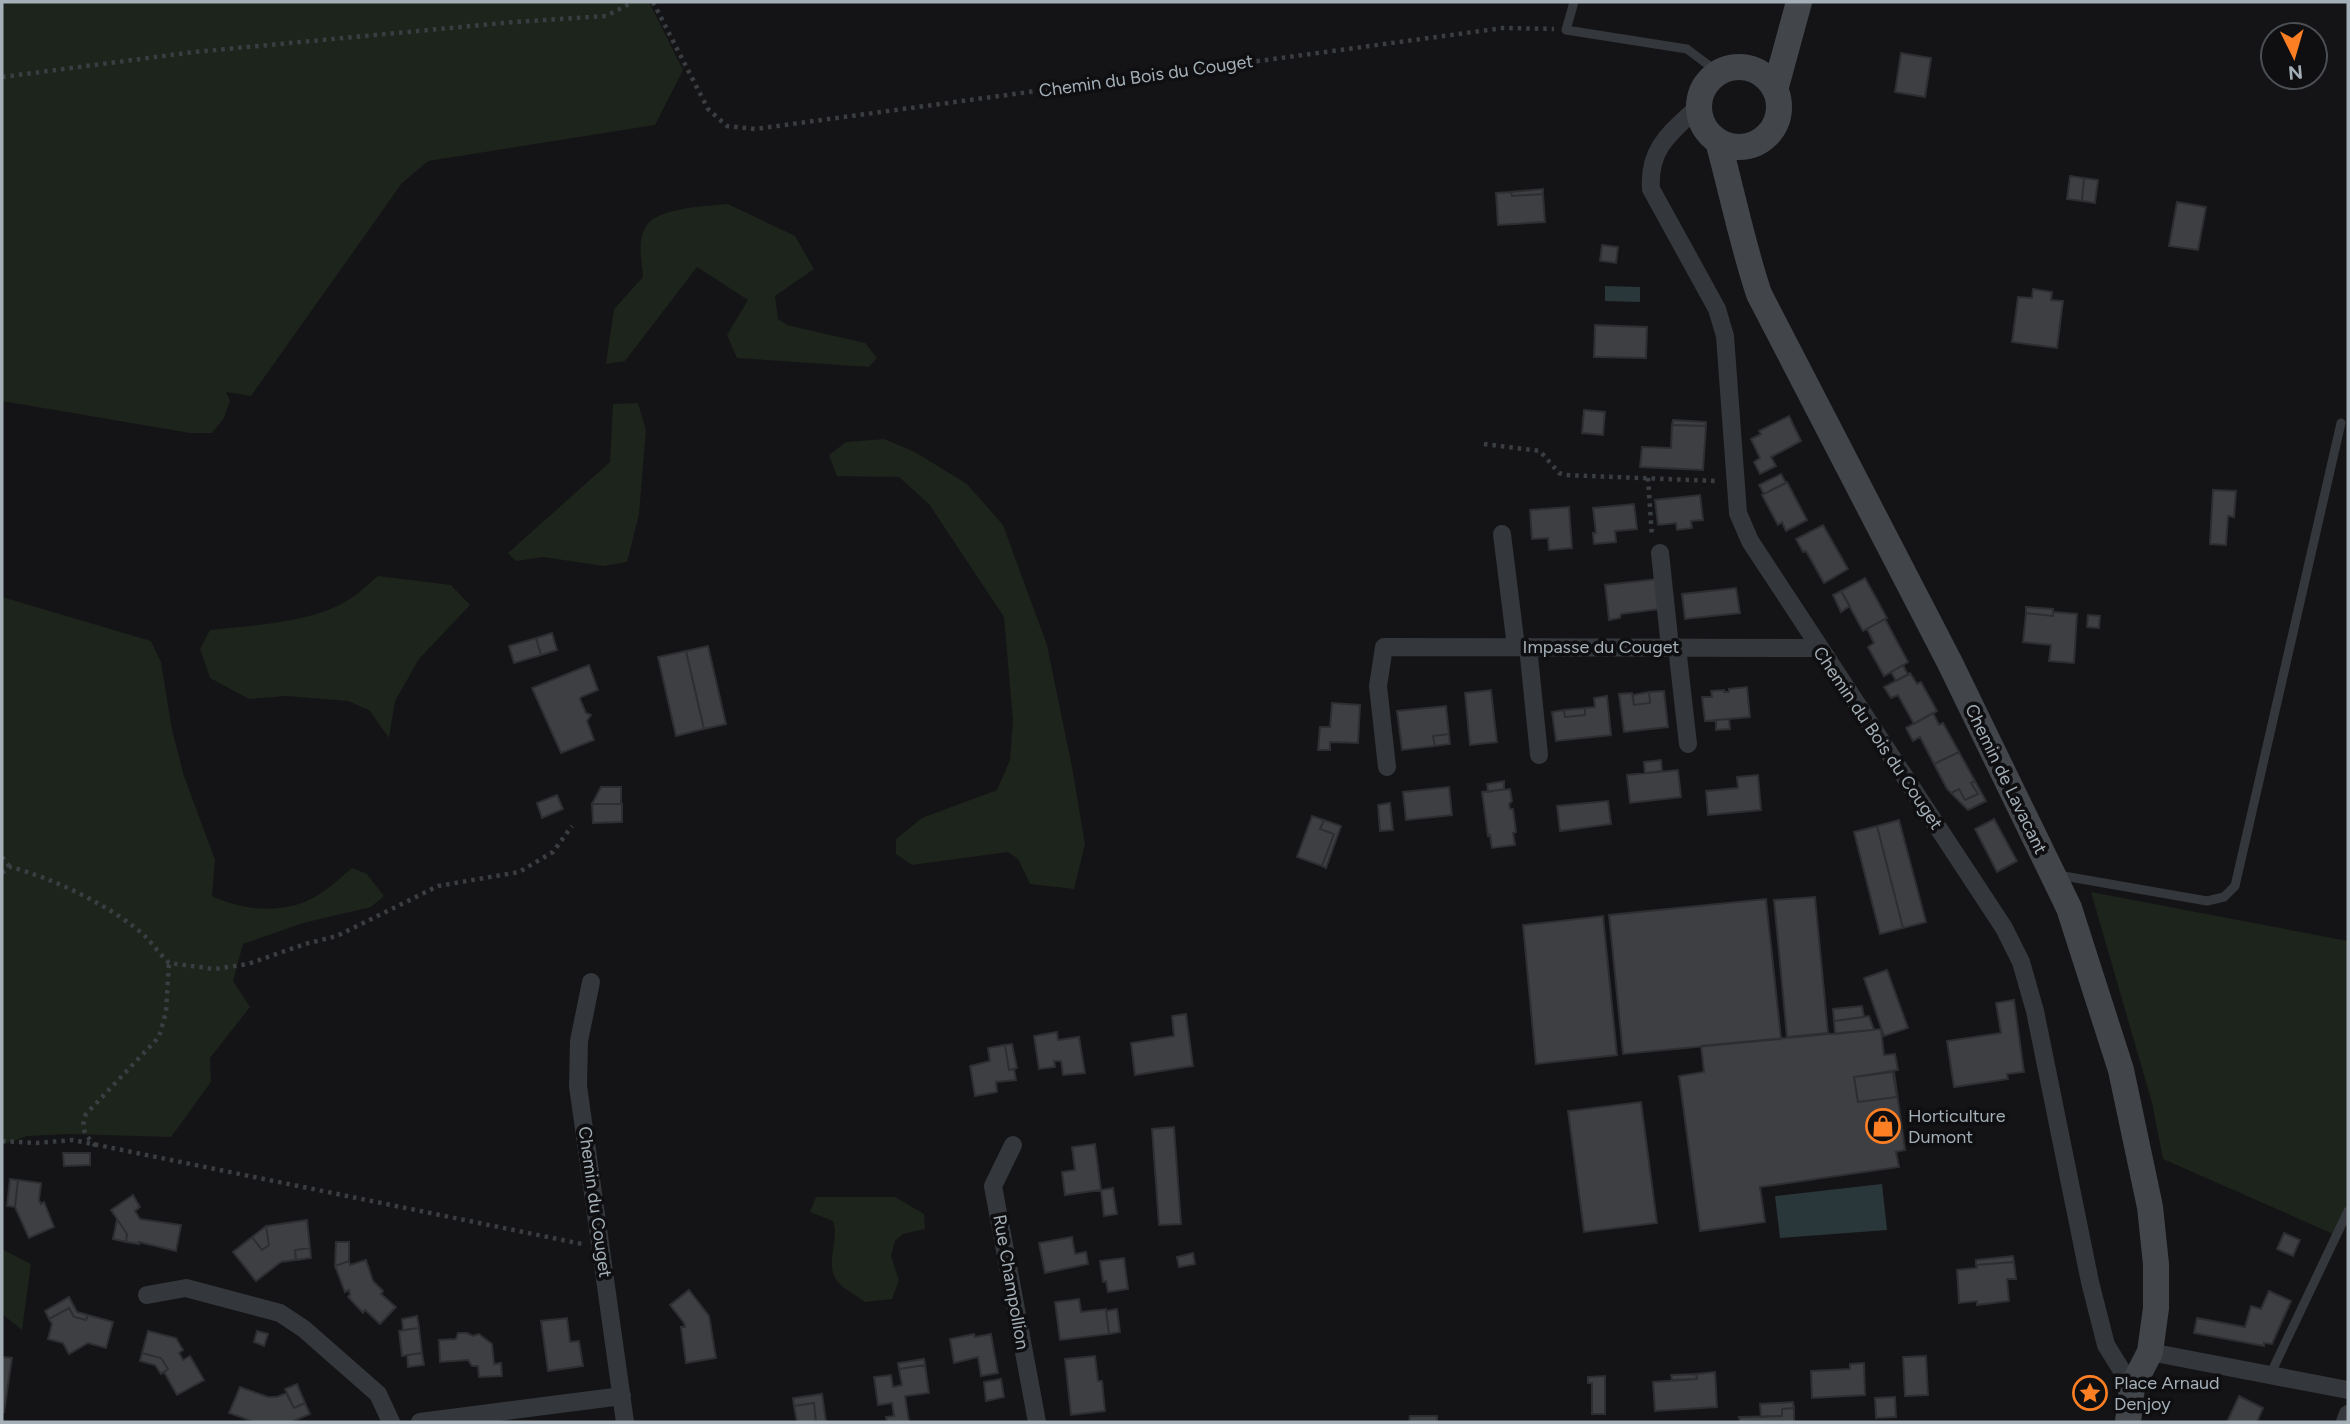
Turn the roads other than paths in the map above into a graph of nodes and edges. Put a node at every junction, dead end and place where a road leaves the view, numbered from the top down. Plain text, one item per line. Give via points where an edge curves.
1 (1574, 2) edge
2 (1799, 2) edge
3 (1788, 47) junction
4 (1746, 67) junction
5 (1719, 73) junction
6 (1775, 90) junction
7 (1699, 106) junction
8 (1718, 141) junction
9 (1755, 144) junction
10 (1735, 202) junction
11 (2341, 423) dead end
12 (1502, 534) dead end
13 (1660, 553) road end
14 (1522, 647) junction
15 (1674, 647) junction
16 (1818, 648) junction
17 (1688, 744) dead end
18 (1539, 755) dead end
19 (1387, 767) dead end
20 (2053, 874) junction
21 (591, 982) dead end
22 (1013, 1145) dead end
23 (2348, 1211) edge
24 (148, 1295) dead end
25 (2150, 1352) junction
26 (2270, 1375) junction
27 (2133, 1387) junction
28 (2348, 1390) edge
29 (622, 1396) junction
30 (2348, 1414) edge
31 (391, 1422) edge
32 (420, 1422) edge
33 (625, 1422) edge
34 (1037, 1422) edge
35 (2128, 1422) edge
36 (2344, 1422) edge

1 - 5 lane via 1566,30 1687,49
2 - 3 street
3 - 4 street
3 - 6 street
4 - 5 street
4 - 6 street via 1758,71
5 - 7 street via 1709,81
6 - 9 street via 1779,115 1766,137
7 - 8 street via 1707,132
7 - 16 street, Chemin du Bois du Couget via 1655,153 1651,189 1717,309 1725,336 1738,513 1749,541
8 - 9 street via 1730,146
8 - 10 street, Chemin de Lavacant
9 - 10 street, Chemin de Lavacant
10 - 20 street, Chemin de Lavacant via 1759,293
11 - 20 lane via 2235,886 2224,897 2207,901
12 - 14 street
13 - 15 street
14 - 15 street, Impasse du Couget
14 - 18 street
14 - 19 street, Impasse du Couget via 1384,647 1378,686
15 - 16 street, Impasse du Couget
15 - 17 street
16 - 27 street, Chemin du Bois du Couget via 2004,928 2021,962 2106,1345
20 - 25 street, Chemin de Lavacant via 2069,908 2122,1070 2135,1125 2156,1264
21 - 29 street, Chemin du Couget via 579,1041 578,1086
22 - 34 street, Rue Champollion via 993,1186
23 - 26 lane
24 - 31 street via 186,1288 280,1313 377,1394
25 - 26 street
25 - 27 street, Chemin de Lavacant
26 - 28 street
27 - 35 street
29 - 32 street
29 - 33 street, Chemin du Couget
30 - 36 street

